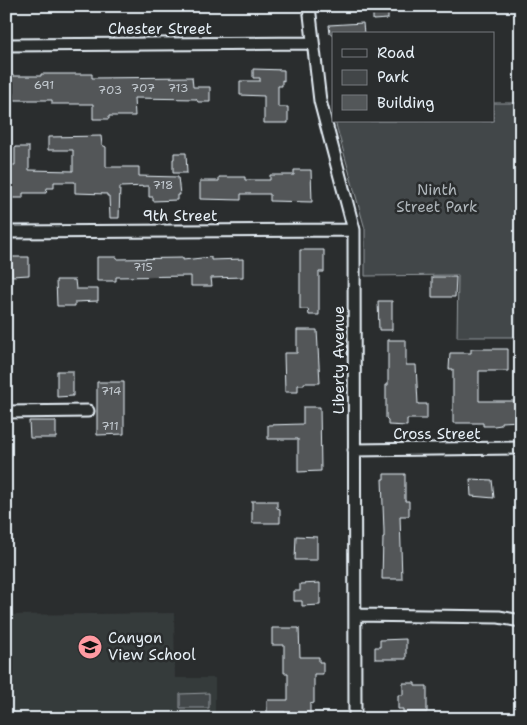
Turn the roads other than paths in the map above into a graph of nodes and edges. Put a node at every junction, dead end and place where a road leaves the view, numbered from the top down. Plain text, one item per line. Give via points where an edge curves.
1 (309, 6) edge
2 (313, 43) junction
3 (6, 45) edge
4 (354, 230) junction
5 (6, 232) edge
6 (88, 411) dead end
7 (6, 412) edge
8 (521, 448) edge
9 (354, 450) junction
10 (354, 615) junction
11 (521, 621) edge
12 (355, 719) edge

1 - 2 street, Liberty Avenue
2 - 3 street, Chester Street
2 - 4 street, Liberty Avenue via 320,101
4 - 5 street, 9th Street
4 - 9 street, Liberty Avenue
6 - 7 street
8 - 9 street, Cross Street
9 - 10 street, Liberty Avenue
10 - 11 street via 498,617
10 - 12 street, Liberty Avenue

